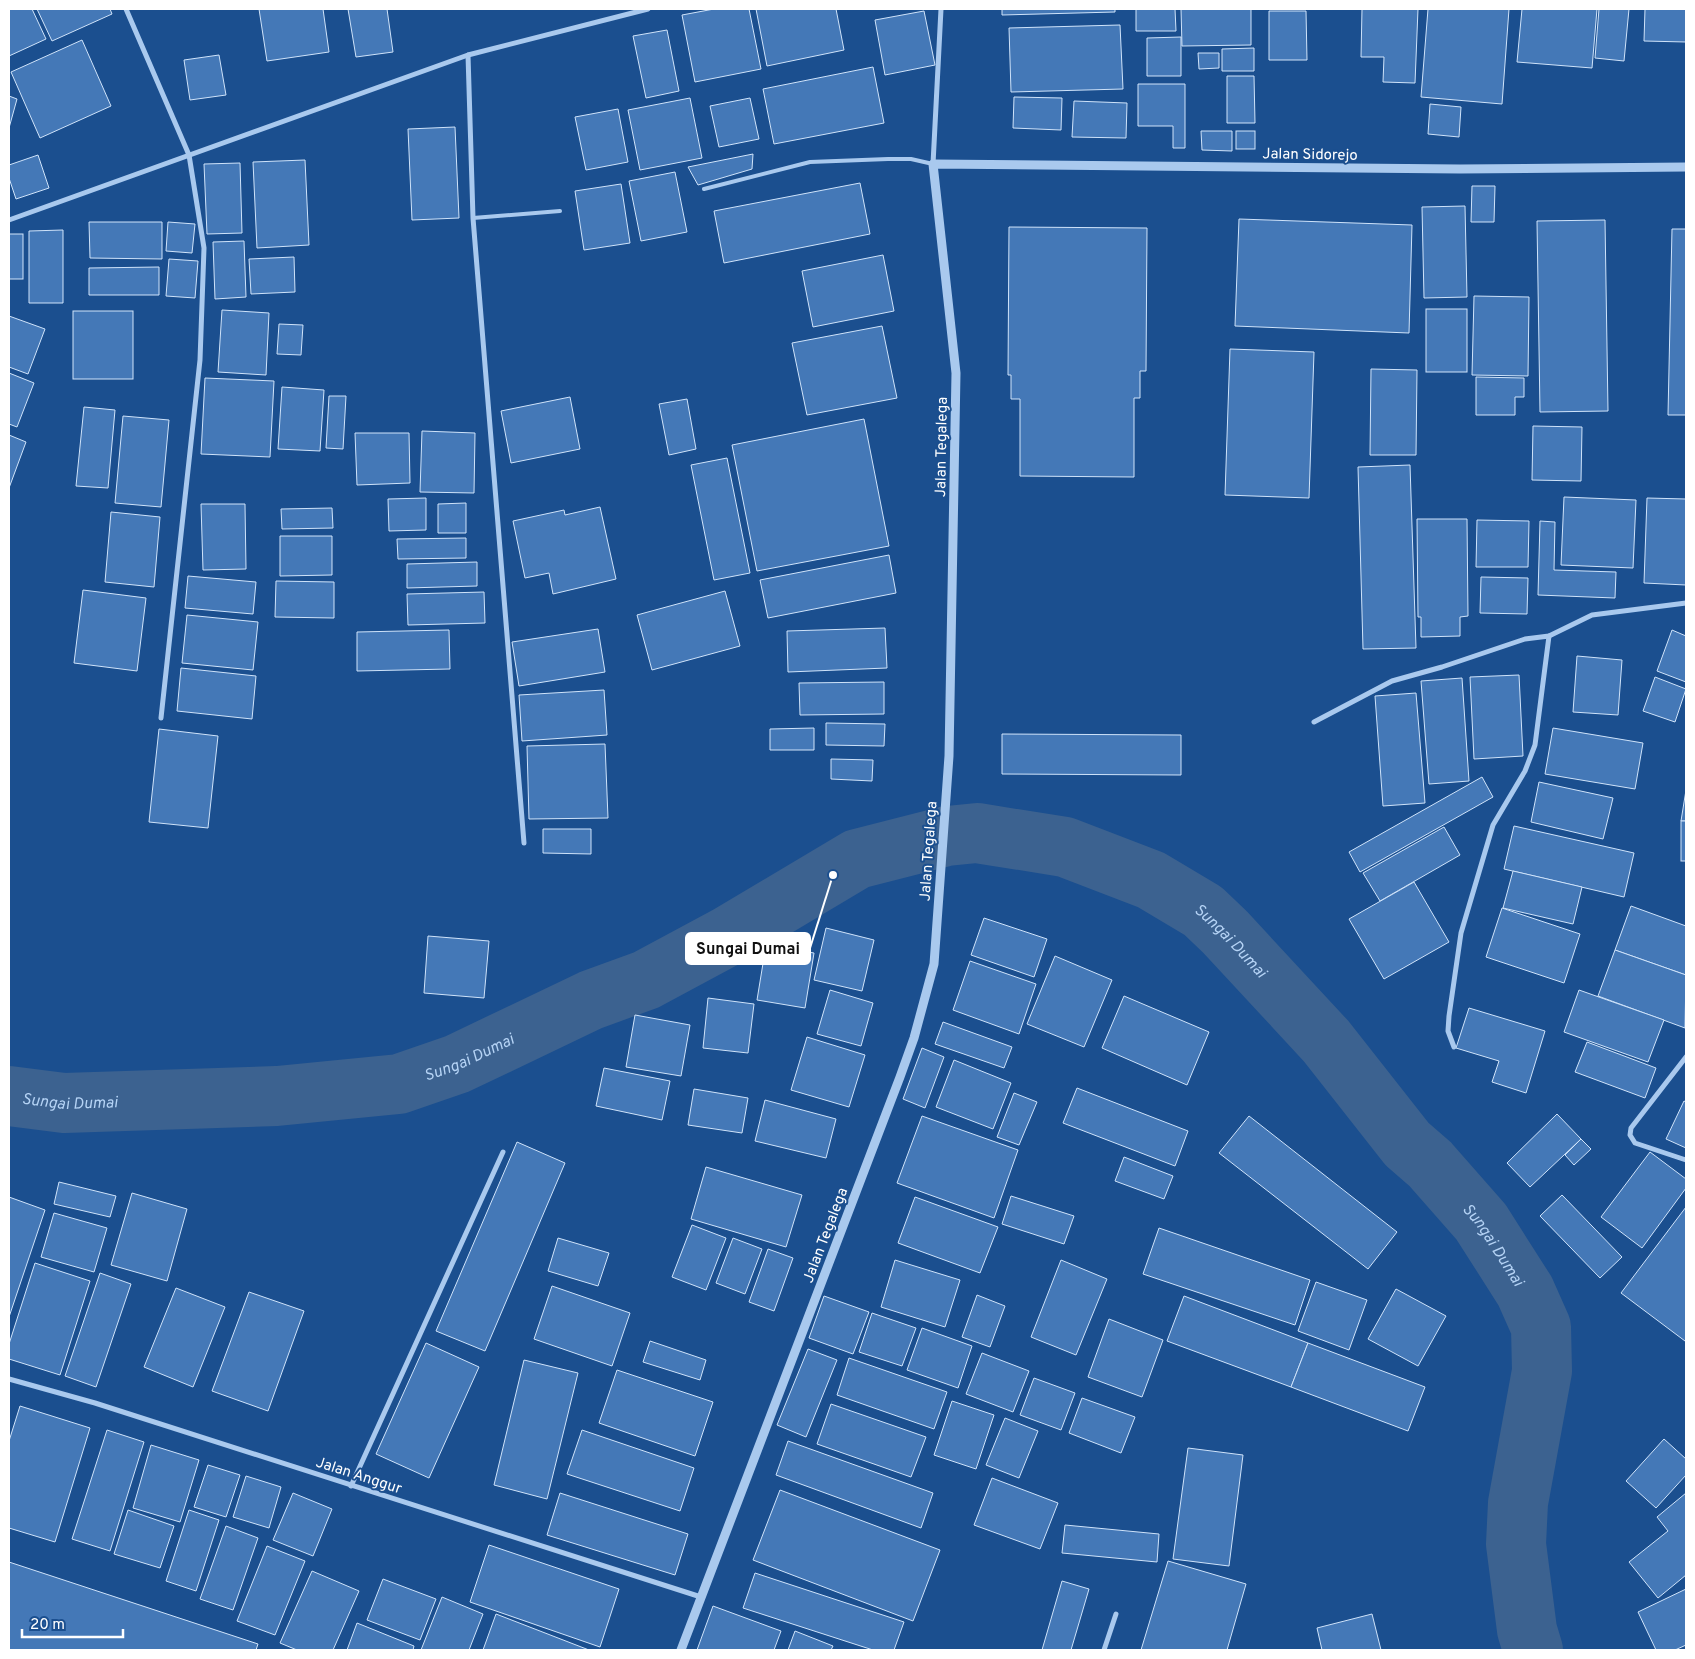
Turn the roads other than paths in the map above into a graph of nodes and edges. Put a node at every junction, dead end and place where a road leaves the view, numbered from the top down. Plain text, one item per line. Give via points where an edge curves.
1 (126, 9) edge
2 (648, 9) edge
3 (941, 9) edge
4 (468, 55) junction
5 (188, 155) junction
6 (933, 164) junction
7 (1686, 167) edge
8 (704, 189) dead end
9 (560, 211) dead end
10 (473, 218) junction
11 (9, 220) edge
12 (1686, 603) edge
13 (1549, 636) junction
14 (161, 718) dead end
15 (1314, 722) dead end
16 (524, 843) dead end
17 (1454, 1047) dead end
18 (1686, 1057) edge
19 (503, 1152) dead end
20 (1686, 1160) edge
21 (9, 1379) edge
22 (351, 1486) junction
23 (701, 1597) junction
24 (1116, 1614) dead end
25 (681, 1650) edge
26 (1104, 1650) edge

1 - 5 street
2 - 4 street
3 - 6 street, Jalan Tegalega
4 - 5 street
4 - 10 street
5 - 11 street
5 - 14 street via 204,248 200,360
6 - 7 street, Jalan Sidorejo via 1460,169
6 - 8 lane via 888,158 810,162
6 - 23 street, Jalan Tegalega via 956,373 949,756 934,964 903,1069
9 - 10 lane
10 - 16 street
12 - 13 street via 1592,615
13 - 15 street via 1525,639 1392,682
13 - 17 street via 1536,744 1526,771 1493,825 1462,933 1448,1016 1448,1031
18 - 20 street via 1631,1128 1630,1135 1635,1142
19 - 22 street
21 - 22 street, Jalan Anggur via 95,1403
22 - 23 street, Jalan Anggur
23 - 25 street, Jalan Tegalega
24 - 26 street

